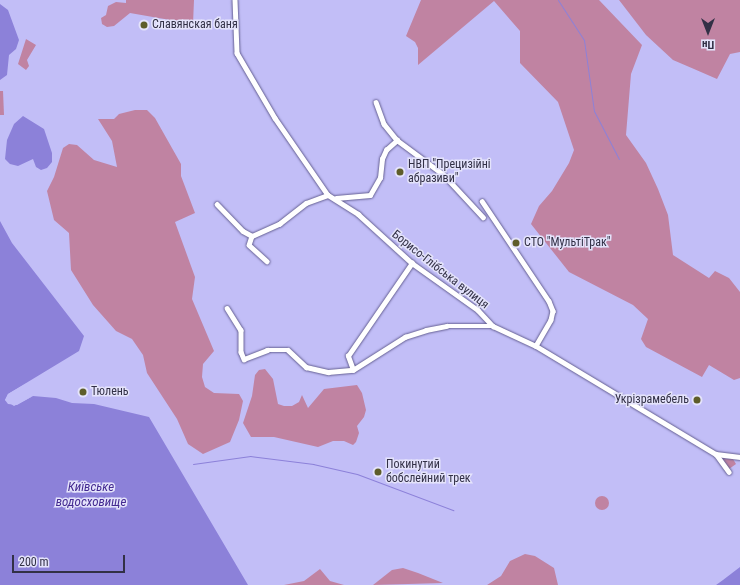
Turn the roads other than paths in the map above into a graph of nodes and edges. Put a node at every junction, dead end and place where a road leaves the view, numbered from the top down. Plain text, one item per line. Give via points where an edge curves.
1 (235, 0) edge
2 (376, 102) dead end
3 (397, 140) junction
4 (328, 195) junction
5 (336, 198) junction
6 (482, 201) dead end
7 (217, 204) dead end
8 (483, 217) dead end
9 (252, 236) junction
10 (267, 262) dead end
11 (412, 263) junction
12 (227, 308) dead end
13 (492, 326) junction
14 (536, 346) junction
15 (353, 370) junction
16 (716, 454) junction
17 (740, 457) edge
18 (729, 472) dead end

1 - 4 street via 237,53 275,118
2 - 3 street via 384,124
3 - 5 street via 386,150 382,159 380,178 370,195
3 - 8 street via 443,174
4 - 5 street, Борисо-Глібська вулиця
4 - 9 street via 306,203 279,224
5 - 11 street, Борисо-Глібська вулиця via 358,214
6 - 14 street via 549,301 553,311 551,320
7 - 9 street via 243,231
9 - 10 street via 249,245
11 - 13 street, Борисо-Глібська вулиця via 478,310
11 - 15 street via 348,356
12 - 15 street via 240,330 241,352 244,359 277,348 288,350 306,367 328,372
13 - 14 street, Борисо-Глібська вулиця
13 - 15 street via 447,326 426,330 405,337
14 - 16 street, Борисо-Глібська вулиця
16 - 17 street, Борисо-Глібська вулиця
16 - 18 street, Борисо-Глібська вулиця

